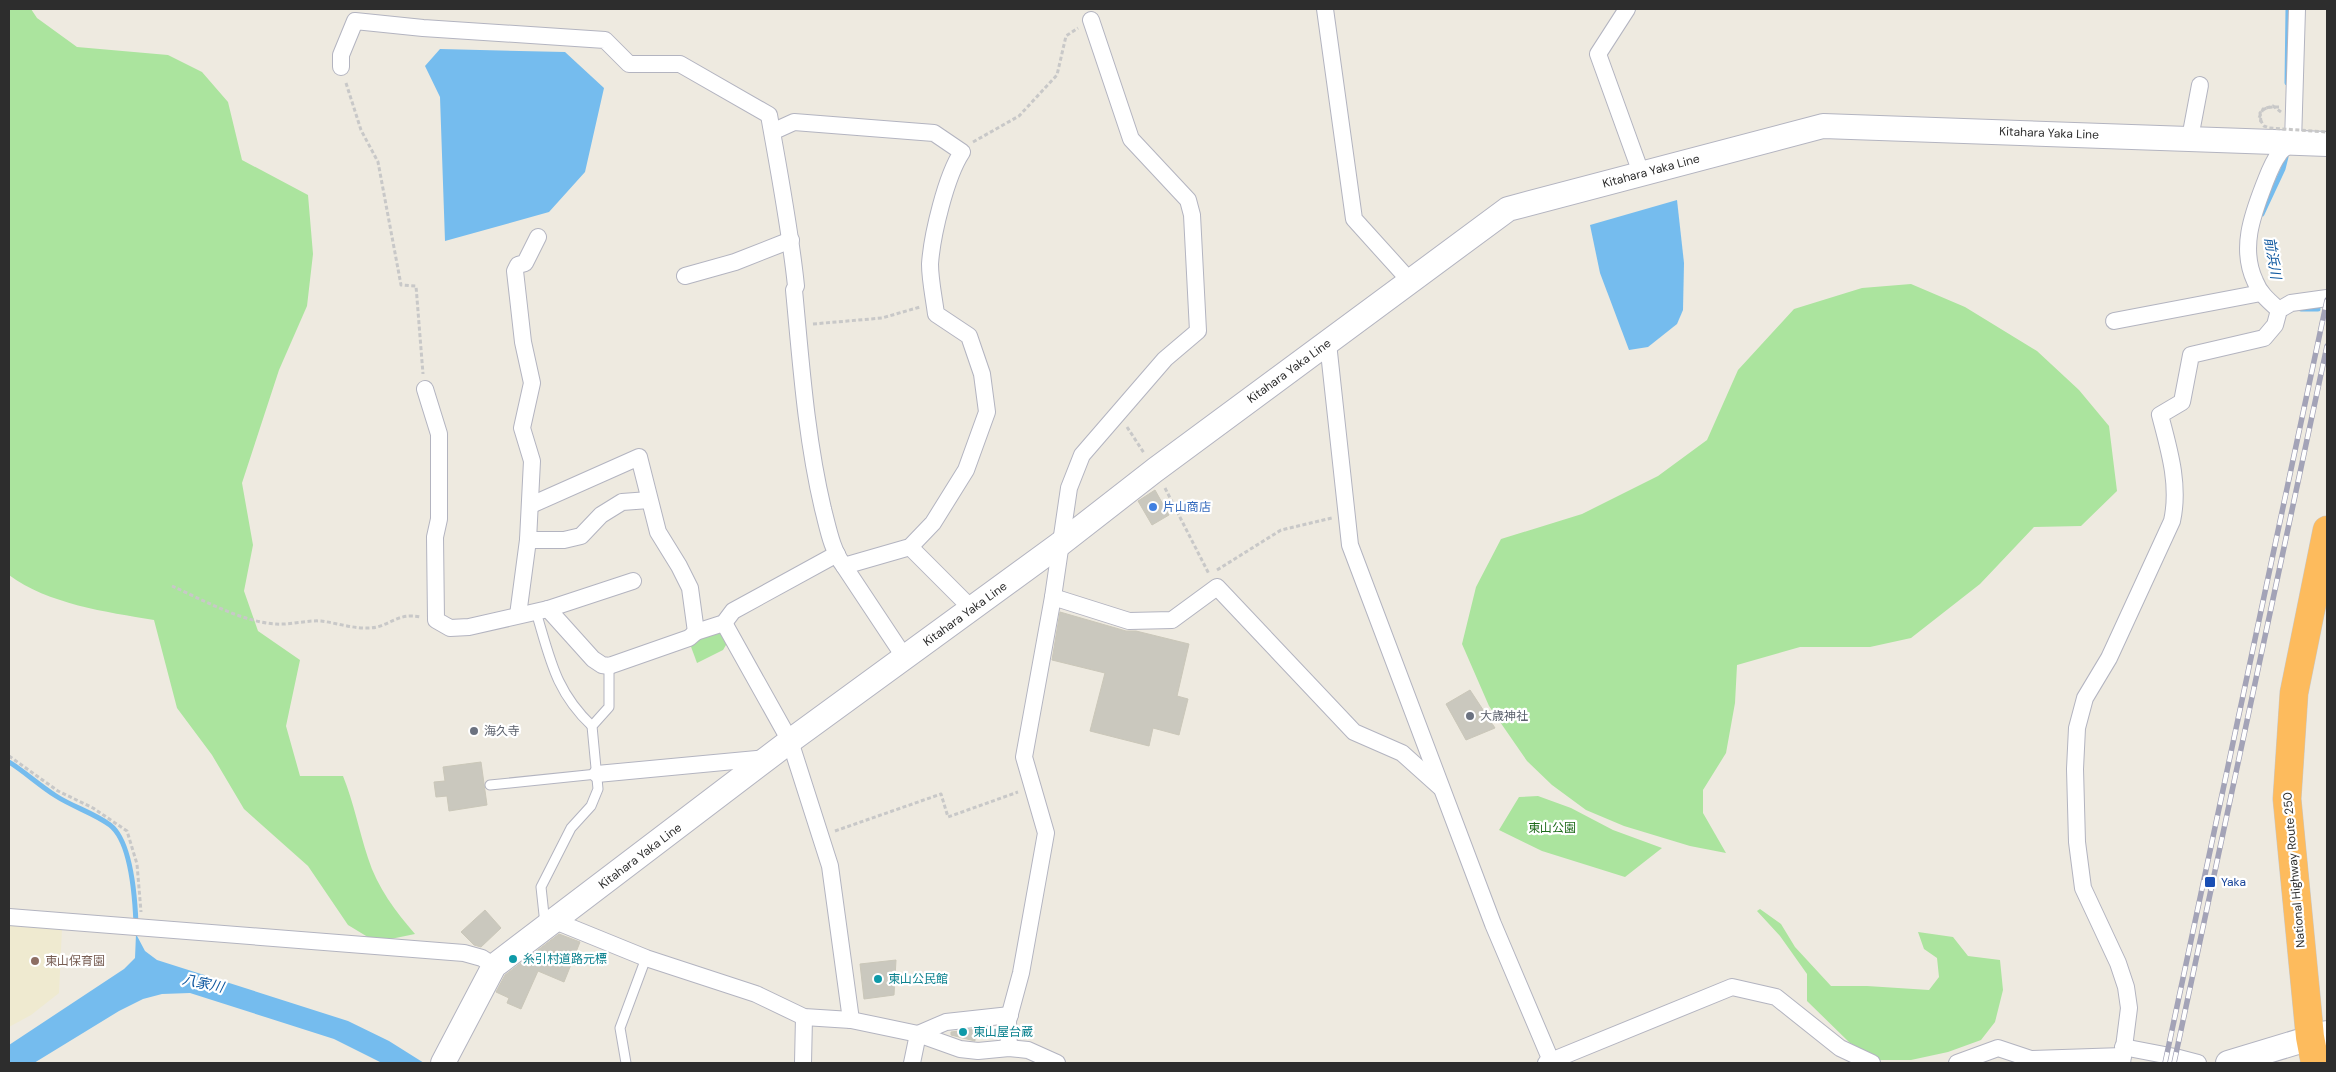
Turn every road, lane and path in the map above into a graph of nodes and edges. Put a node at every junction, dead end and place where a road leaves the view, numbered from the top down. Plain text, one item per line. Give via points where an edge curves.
1 (1325, 9) edge
2 (1628, 9) edge
3 (2297, 9) edge
4 (1090, 20) joint
5 (342, 67) joint
6 (2200, 85) dead end
7 (2268, 107) junction
8 (2288, 107) dead end
9 (2260, 113) junction
10 (2282, 117) dead end
11 (772, 132) junction
12 (2287, 132) junction
13 (2327, 132) edge
14 (2190, 138) junction
15 (2327, 144) edge
16 (962, 152) junction
17 (1642, 173) junction
18 (538, 237) dead end
19 (791, 240) junction
20 (686, 276) dead end
21 (1410, 281) junction
22 (2261, 293) junction
23 (2327, 298) edge
24 (935, 303) junction
25 (2279, 310) junction
26 (2114, 321) dead end
27 (797, 326) junction
28 (1328, 343) junction
29 (425, 389) joint
30 (1118, 414) junction
31 (1155, 470) junction
32 (649, 500) junction
33 (531, 505) junction
34 (1347, 514) junction
35 (2327, 530) edge
36 (528, 540) junction
37 (1060, 544) junction
38 (910, 547) junction
39 (841, 560) junction
40 (633, 581) dead end
41 (1213, 581) junction
42 (172, 586) dead end
43 (1053, 597) junction
44 (2321, 599) edge
45 (972, 609) junction
46 (542, 610) junction
47 (518, 614) junction
48 (436, 620) junction
49 (724, 623) junction
50 (696, 632) junction
51 (905, 658) junction
52 (609, 666) junction
53 (592, 726) junction
54 (790, 742) junction
55 (9, 756) edge
56 (768, 758) junction
57 (596, 774) junction
58 (490, 785) dead end
59 (1033, 787) junction
60 (1442, 788) junction
61 (820, 836) junction
62 (9, 917) edge
63 (550, 924) junction
64 (137, 927) junction
65 (646, 958) junction
66 (494, 966) junction
67 (1010, 1015) junction
68 (804, 1017) junction
69 (851, 1020) junction
70 (918, 1034) junction
71 (2318, 1044) edge
72 (1009, 1048) junction
73 (2123, 1055) edge
74 (979, 1057) edge
75 (443, 1063) edge
76 (626, 1063) edge
77 (803, 1063) edge
78 (912, 1063) edge
79 (1058, 1063) edge
80 (1550, 1063) edge
81 (1872, 1063) edge
82 (1957, 1063) edge
83 (2198, 1063) edge
84 (2228, 1063) edge

1 - 21 street via 1354,219
2 - 17 street via 1598,54
3 - 12 street
4 - 16 path via 1066,36 1057,75 1018,116 977,139
4 - 30 street via 1131,139 1188,200 1192,215 1198,331 1166,359
5 - 11 street via 341,55 355,21 604,40 629,64 680,64 769,115
5 - 29 path via 360,130 378,162 401,285 416,286
6 - 14 street
7 - 8 path, bridge
7 - 9 path, bridge
7 - 10 path, bridge via 2277,108
9 - 12 path, bridge via 2264,127
9 - 13 path, bridge via 2261,123 2269,128
11 - 16 street via 794,122 934,133
11 - 19 street
12 - 14 main road, Kitahara Yaka Line
12 - 15 main road, Kitahara Yaka Line
12 - 22 street via 2253,213 2248,234 2251,268
14 - 17 main road, Kitahara Yaka Line via 1822,126
16 - 24 street via 956,161 939,216 930,264
17 - 21 main road, Kitahara Yaka Line via 1508,209
18 - 33 street via 525,262 515,271 523,342 532,383 522,428 532,461
19 - 20 street via 735,262
19 - 27 street
21 - 28 main road, Kitahara Yaka Line
22 - 25 street
22 - 26 street
23 - 25 street via 2291,303
24 - 27 path via 882,318
24 - 38 street via 936,314 969,336 982,374 987,412 966,470 933,524
25 - 73 street via 2276,325 2264,338 2191,355 2182,402 2160,414 2173,463 2175,508 2172,521 2109,658 2085,698 2077,728 2077,842 2083,888 2126,986 2129,1008
27 - 39 street via 813,467 827,525
28 - 31 main road, Kitahara Yaka Line
28 - 34 street
29 - 48 street via 439,434
30 - 31 path
30 - 37 street via 1082,456 1069,488
31 - 37 main road, Kitahara Yaka Line
31 - 41 path
32 - 33 street via 639,457
32 - 36 street via 622,502 601,516 581,536 564,540
32 - 50 street via 658,532 690,588
33 - 36 street
34 - 41 path via 1280,530
34 - 60 street via 1350,545
35 - 44 highway, National Highway Route 250
36 - 47 street
37 - 43 street
37 - 45 main road, Kitahara Yaka Line
38 - 39 street
38 - 45 street
39 - 49 street via 733,611
39 - 51 street
40 - 46 street
41 - 43 street via 1172,620 1129,621
41 - 60 street via 1354,732 1402,753
42 - 48 path via 259,622 275,624 312,620 372,628 411,615
43 - 59 street via 1024,757
44 - 71 highway, National Highway Route 250 via 2294,693 2287,799
45 - 51 main road, Kitahara Yaka Line
46 - 47 street
46 - 52 street via 593,659
46 - 53 lane via 558,683
47 - 48 street via 470,627 450,628
49 - 50 street
49 - 54 street
50 - 52 street via 689,638
51 - 54 main road, Kitahara Yaka Line
52 - 53 lane via 609,707
53 - 57 lane
54 - 56 main road, Kitahara Yaka Line
54 - 61 street
55 - 64 path via 58,791 93,808 126,831 136,864
56 - 57 street
56 - 63 main road, Kitahara Yaka Line
57 - 58 lane
57 - 63 lane via 598,789 591,806 571,828 541,888
59 - 61 path via 948,817 940,794
59 - 67 street via 1046,833 1021,973
60 - 80 street
61 - 69 street via 830,866
62 - 64 street
63 - 65 street
63 - 66 main road, Kitahara Yaka Line
64 - 66 street via 464,953 482,958
65 - 68 street via 756,994
65 - 76 lane via 620,1028
66 - 75 main road, Kitahara Yaka Line
67 - 70 street via 946,1022
67 - 72 street
68 - 69 street
68 - 77 street
69 - 70 street
70 - 74 street
70 - 78 street
71 - 84 main road
72 - 74 street
72 - 79 street via 1028,1050
73 - 82 street via 2031,1059 1998,1048
73 - 83 street via 2175,1057
80 - 81 street via 1732,987 1776,997 1840,1048

